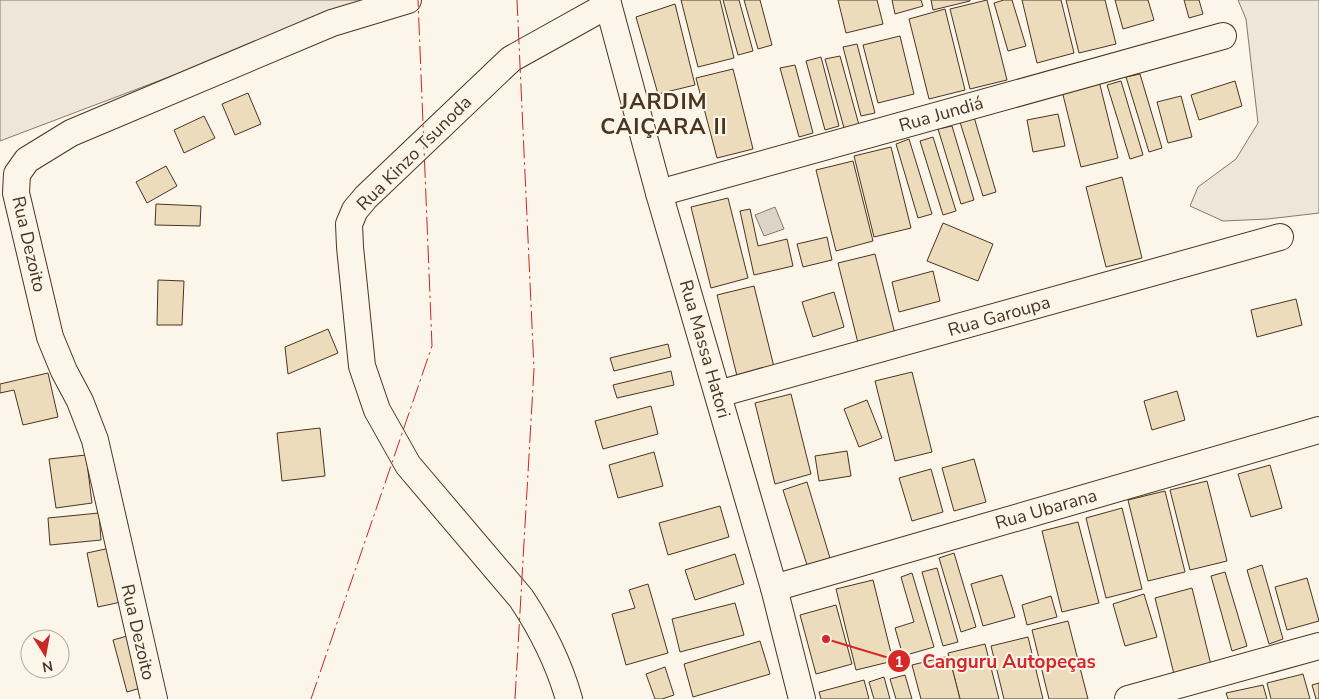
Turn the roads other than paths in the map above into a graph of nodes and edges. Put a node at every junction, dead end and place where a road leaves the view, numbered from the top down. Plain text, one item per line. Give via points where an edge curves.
1 (408, 0) edge
2 (607, 3) edge
3 (1223, 36) dead end
4 (659, 193) junction
5 (1280, 237) dead end
6 (718, 394) junction
7 (1319, 430) edge
8 (774, 588) junction
9 (1319, 646) edge
10 (565, 695) edge
11 (154, 699) edge
12 (802, 699) edge
13 (1128, 699) edge

1 - 11 street, Rua Dezoito via 332,23 71,133 27,160 17,174 16,193 50,337 95,440
2 - 4 street, Rua Massa Hatori
2 - 10 street, Rua Kinzo Tsunoda via 511,59 366,197 349,224 362,366 377,410 408,465 521,598 558,667
3 - 4 street, Rua Jundiá
4 - 6 street, Rua Massa Hatori
5 - 6 street, Rua Garoupa
6 - 8 street, Rua Massa Hatori
7 - 8 street, Rua Ubarana
8 - 12 street, Rua Massa Hatori
9 - 13 street

